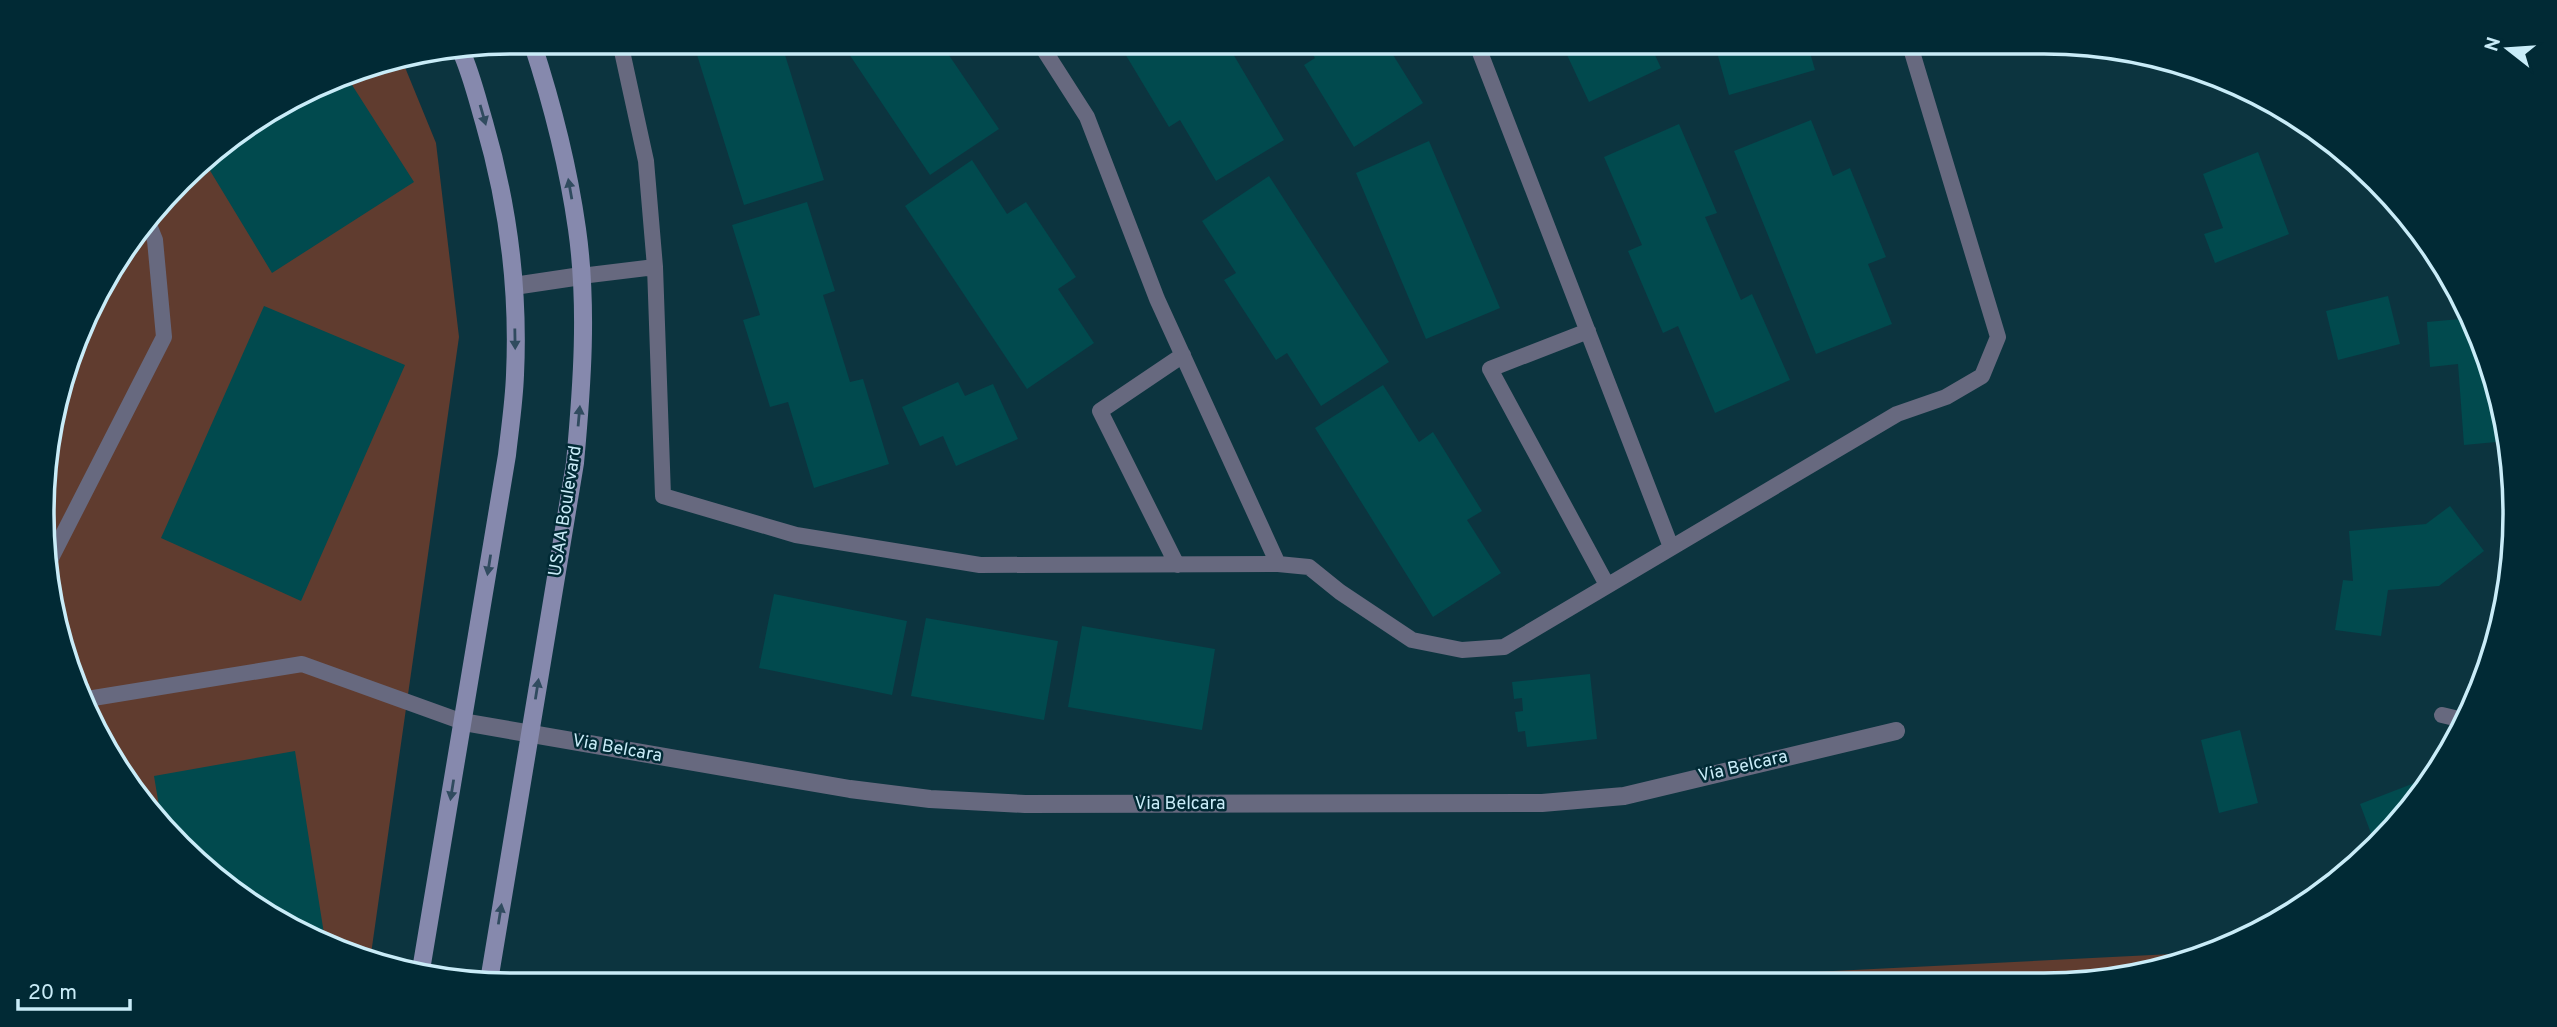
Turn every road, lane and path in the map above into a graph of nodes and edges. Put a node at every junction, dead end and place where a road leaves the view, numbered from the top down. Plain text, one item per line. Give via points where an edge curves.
1 (535, 54) edge
2 (623, 54) edge
3 (1047, 54) edge
4 (1481, 54) edge
5 (1913, 54) edge
6 (464, 57) edge
7 (151, 231) edge
8 (655, 267) junction
9 (581, 276) junction
10 (514, 286) junction
11 (1588, 331) junction
12 (1183, 355) junction
13 (1671, 547) junction
14 (56, 549) edge
15 (1278, 564) junction
16 (1177, 565) junction
17 (1607, 585) junction
18 (93, 698) edge
19 (2442, 715) dead end
20 (2454, 718) edge
21 (463, 722) junction
22 (1896, 731) dead end
23 (530, 734) junction
24 (422, 964) edge
25 (490, 972) edge

9 -> 1 street, USAA Boulevard via 562,146
2 - 8 lane via 646,161
3 - 12 lane via 1087,117
4 - 11 lane
5 - 13 lane via 1998,337 1991,358 1982,376 1946,397 1897,414
6 -> 10 street via 496,162
7 - 14 lane via 164,337
8 - 9 lane
8 - 16 lane via 663,495 796,535 980,565
9 - 10 street
23 -> 9 street, USAA Boulevard via 575,463 582,378
10 -> 21 street via 515,375 508,455
11 - 13 lane
11 - 17 lane via 1490,369
12 - 15 lane
12 - 16 lane via 1100,411
13 - 17 lane
15 - 16 lane
15 - 17 lane via 1309,567 1412,640 1462,650 1504,647
18 - 21 lane via 302,664
19 - 20 lane
21 - 23 street, Via Belcara
21 -> 24 street
22 - 23 street, Via Belcara via 1624,796 1542,803 1053,804 930,799
25 -> 23 street, USAA Boulevard

